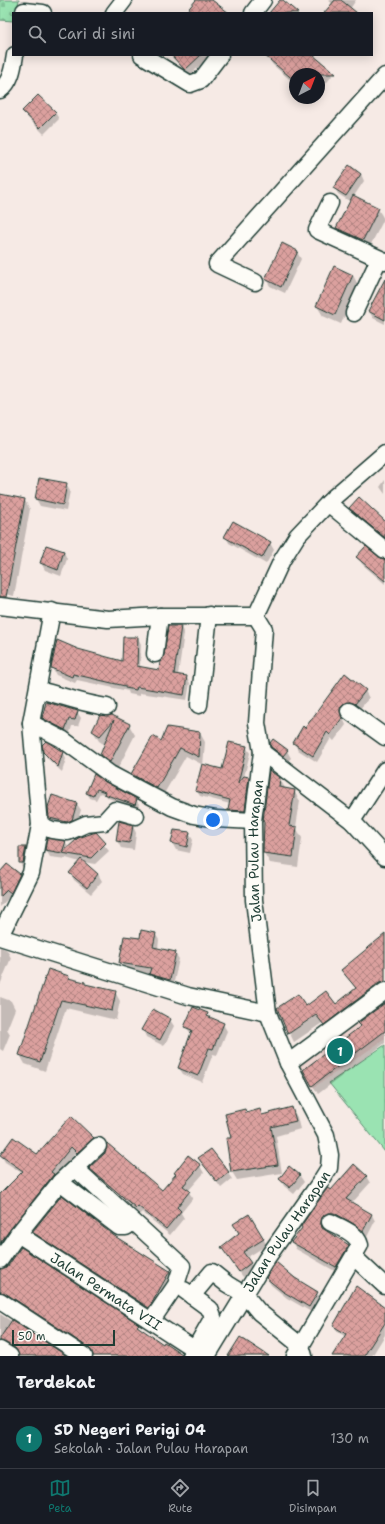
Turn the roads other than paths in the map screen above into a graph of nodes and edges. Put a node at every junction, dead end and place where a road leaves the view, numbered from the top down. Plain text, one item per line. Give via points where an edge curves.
1 (124, 0) edge
2 (263, 0) edge
3 (24, 8) edge
4 (39, 12) edge
5 (115, 12) edge
6 (254, 12) edge
7 (15, 56) edge
8 (144, 56) edge
9 (219, 56) edge
10 (385, 76) edge
11 (0, 90) edge
12 (330, 203) dead end
13 (382, 260) edge
14 (255, 282) dead end
15 (354, 313) dead end
16 (385, 453) edge
17 (328, 503) junction
18 (385, 550) edge
19 (0, 606) edge
20 (52, 611) junction
21 (210, 615) junction
22 (160, 616) junction
23 (256, 616) junction
24 (155, 654) dead end
25 (38, 690) junction
26 (199, 705) dead end
27 (107, 707) dead end
28 (349, 711) dead end
29 (31, 723) junction
30 (385, 737) edge
31 (262, 752) junction
32 (385, 770) edge
33 (136, 816) dead end
34 (253, 821) junction
35 (352, 821) junction
36 (40, 825) junction
37 (385, 857) edge
38 (0, 936) edge
39 (385, 991) edge
40 (268, 1013) junction
41 (288, 1063) junction
42 (98, 1146) dead end
43 (75, 1168) junction
44 (60, 1182) junction
45 (133, 1222) junction
46 (330, 1222) dead end
47 (18, 1234) junction
48 (354, 1257) junction
49 (0, 1260) edge
50 (176, 1285) junction
51 (385, 1286) edge
52 (192, 1296) junction
53 (241, 1300) junction
54 (0, 1301) edge
55 (152, 1320) junction
56 (0, 1350) edge
57 (197, 1354) edge
58 (300, 1354) edge
59 (10, 1356) edge
60 (84, 1356) edge

1 - 5 street
2 - 6 street
3 - 4 street
7 - 11 street via 12,74
8 - 9 street via 187,83 193,84 201,80
10 - 14 street via 217,264
12 - 13 street via 317,230
13 - 15 street
16 - 17 street
17 - 18 street
17 - 23 street via 297,536 282,560
19 - 20 street
20 - 22 street via 108,619
20 - 25 street
21 - 22 street
21 - 23 street
21 - 26 street
22 - 24 street
23 - 31 street, Jalan Pulau Harapan via 264,629 257,723
25 - 27 street via 83,704
25 - 29 street
28 - 30 street
29 - 34 street via 62,739 116,777 172,807 216,819
29 - 36 street
31 - 34 street, Jalan Pulau Harapan
31 - 35 street
32 - 35 street
33 - 36 street via 115,810 104,822 86,824 68,832
34 - 40 street, Jalan Pulau Harapan via 254,900
35 - 37 street
36 - 38 street via 31,873
38 - 40 street via 188,996
39 - 41 street
40 - 41 street, Jalan Pulau Harapan
41 - 53 street, Jalan Pulau Harapan via 326,1135 330,1154 329,1168
42 - 43 street
43 - 44 street
43 - 45 street
44 - 45 street via 119,1227 126,1228
44 - 47 street
45 - 50 street via 180,1262 182,1269
46 - 48 street via 359,1240 360,1245
47 - 49 street
47 - 55 street, Jalan Permata VII
48 - 51 street
48 - 58 street
50 - 52 street
50 - 55 street
52 - 53 street via 209,1275
52 - 57 street via 210,1309 213,1318
53 - 57 street, Jalan Pulau Harapan
53 - 58 street
54 - 60 street
55 - 57 street, Jalan Permata VII
56 - 59 street

